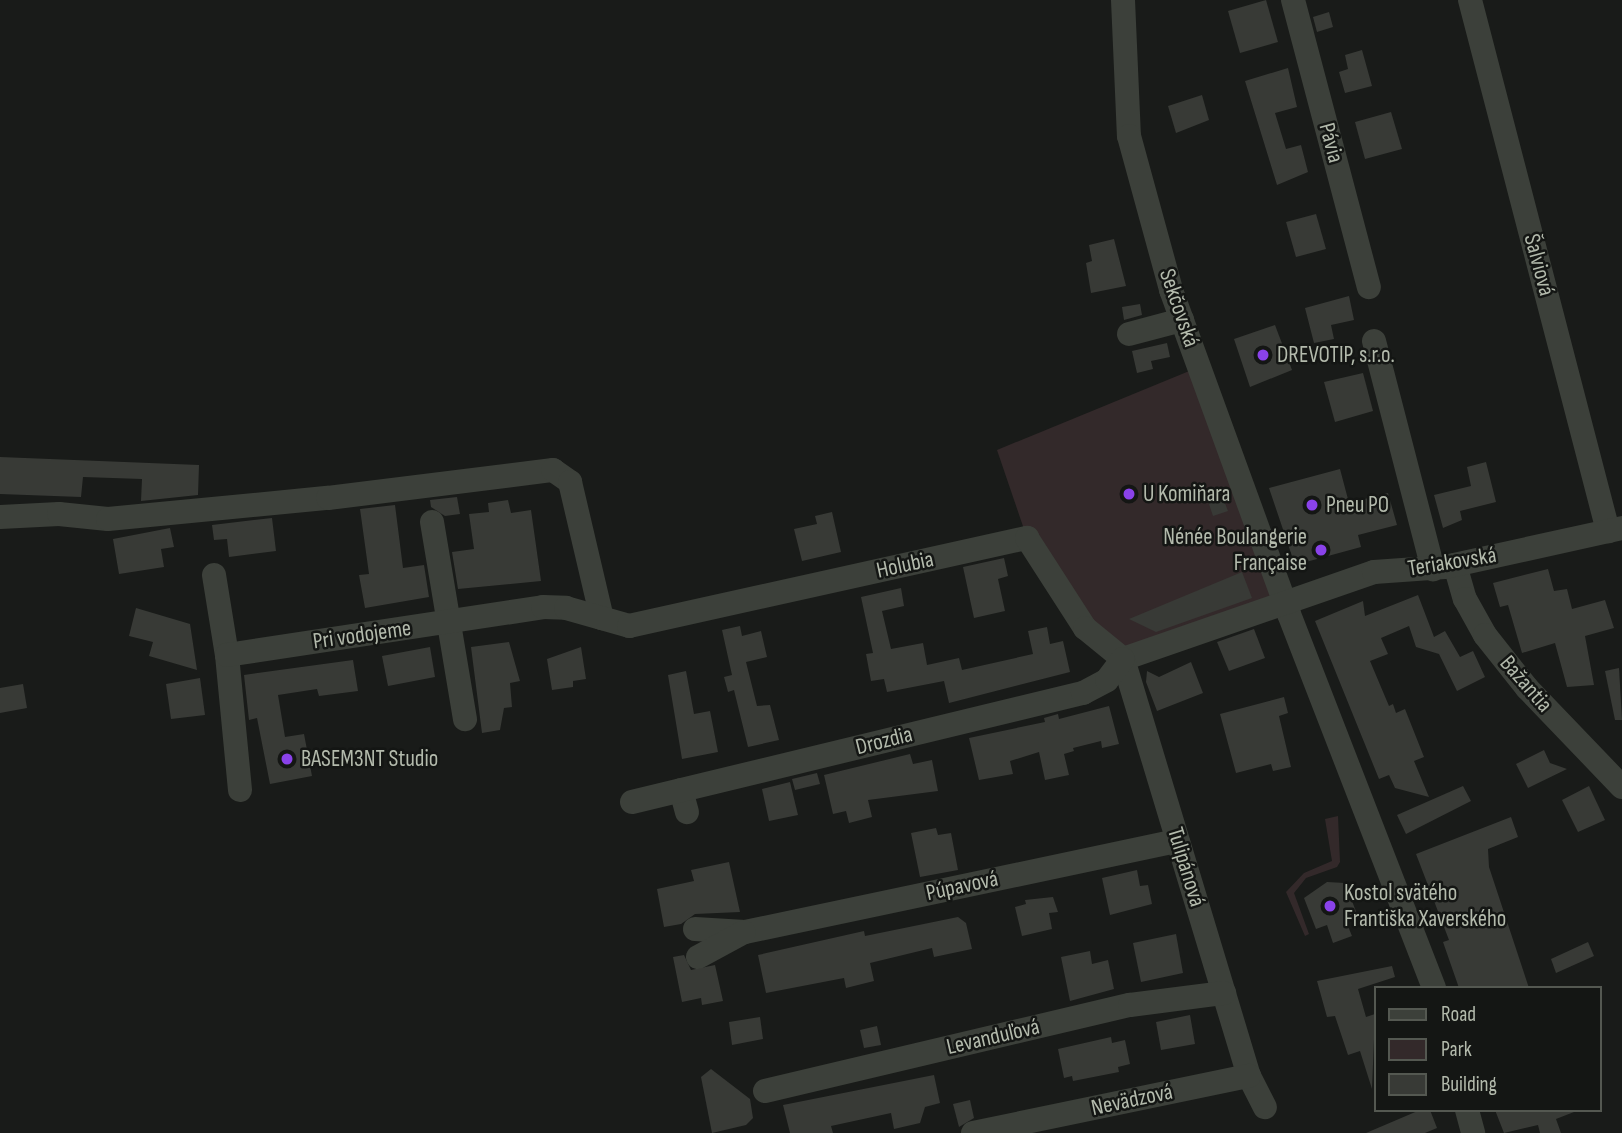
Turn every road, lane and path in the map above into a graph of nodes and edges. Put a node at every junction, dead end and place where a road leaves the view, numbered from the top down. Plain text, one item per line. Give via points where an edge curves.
1 (1123, 0) edge
2 (1293, 0) edge
3 (1470, 0) edge
4 (1369, 286) dead end
5 (1182, 320) junction
6 (1129, 334) dead end
7 (1374, 341) dead end
8 (0, 517) edge
9 (432, 522) dead end
10 (1615, 530) edge
11 (1444, 567) junction
12 (214, 575) dead end
13 (1286, 604) junction
14 (602, 618) junction
15 (448, 622) junction
16 (629, 626) joint
17 (227, 655) junction
18 (1123, 659) junction
19 (465, 719) dead end
20 (1622, 787) edge
21 (240, 790) dead end
22 (632, 802) dead end
23 (1178, 841) junction
24 (695, 929) dead end
25 (745, 932) junction
26 (698, 957) dead end
27 (1433, 986) edge
28 (1224, 993) junction
29 (1249, 1076) junction
30 (765, 1091) dead end
31 (1265, 1107) dead end
32 (1467, 1112) edge
33 (973, 1133) edge
34 (1472, 1133) edge

1 - 5 street, Sekčovská via 1129,136
2 - 4 street, Pávia
3 - 10 street, Šalviová
5 - 6 street
5 - 13 street, Sekčovská
7 - 11 street, Bažantia
8 - 14 street via 58,514 108,519 553,470 570,482
9 - 15 street
10 - 11 street, Teriakovská
11 - 13 street, Teriakovská via 1374,572
11 - 20 street, Bažantia via 1527,688
12 - 17 street
13 - 18 street via 1272,604
13 - 27 street, Sekčovská
14 - 15 street, Pri vodojeme via 543,607
14 - 16 street, Pri vodojeme
15 - 17 street, Pri vodojeme
15 - 19 street
16 - 18 street, Holubia via 1027,538 1084,628
17 - 21 street
18 - 22 street, Drozdia via 1107,680 1083,693 684,801
18 - 23 street, Tulipánová
23 - 25 street, Púpavová
23 - 28 street, Tulipánová
24 - 25 street
25 - 26 street
28 - 29 street, Tulipánová
28 - 30 street, Levanduľová via 1130,1005
29 - 31 street, Tulipánová
29 - 33 street, Nevädzová
32 - 34 street

